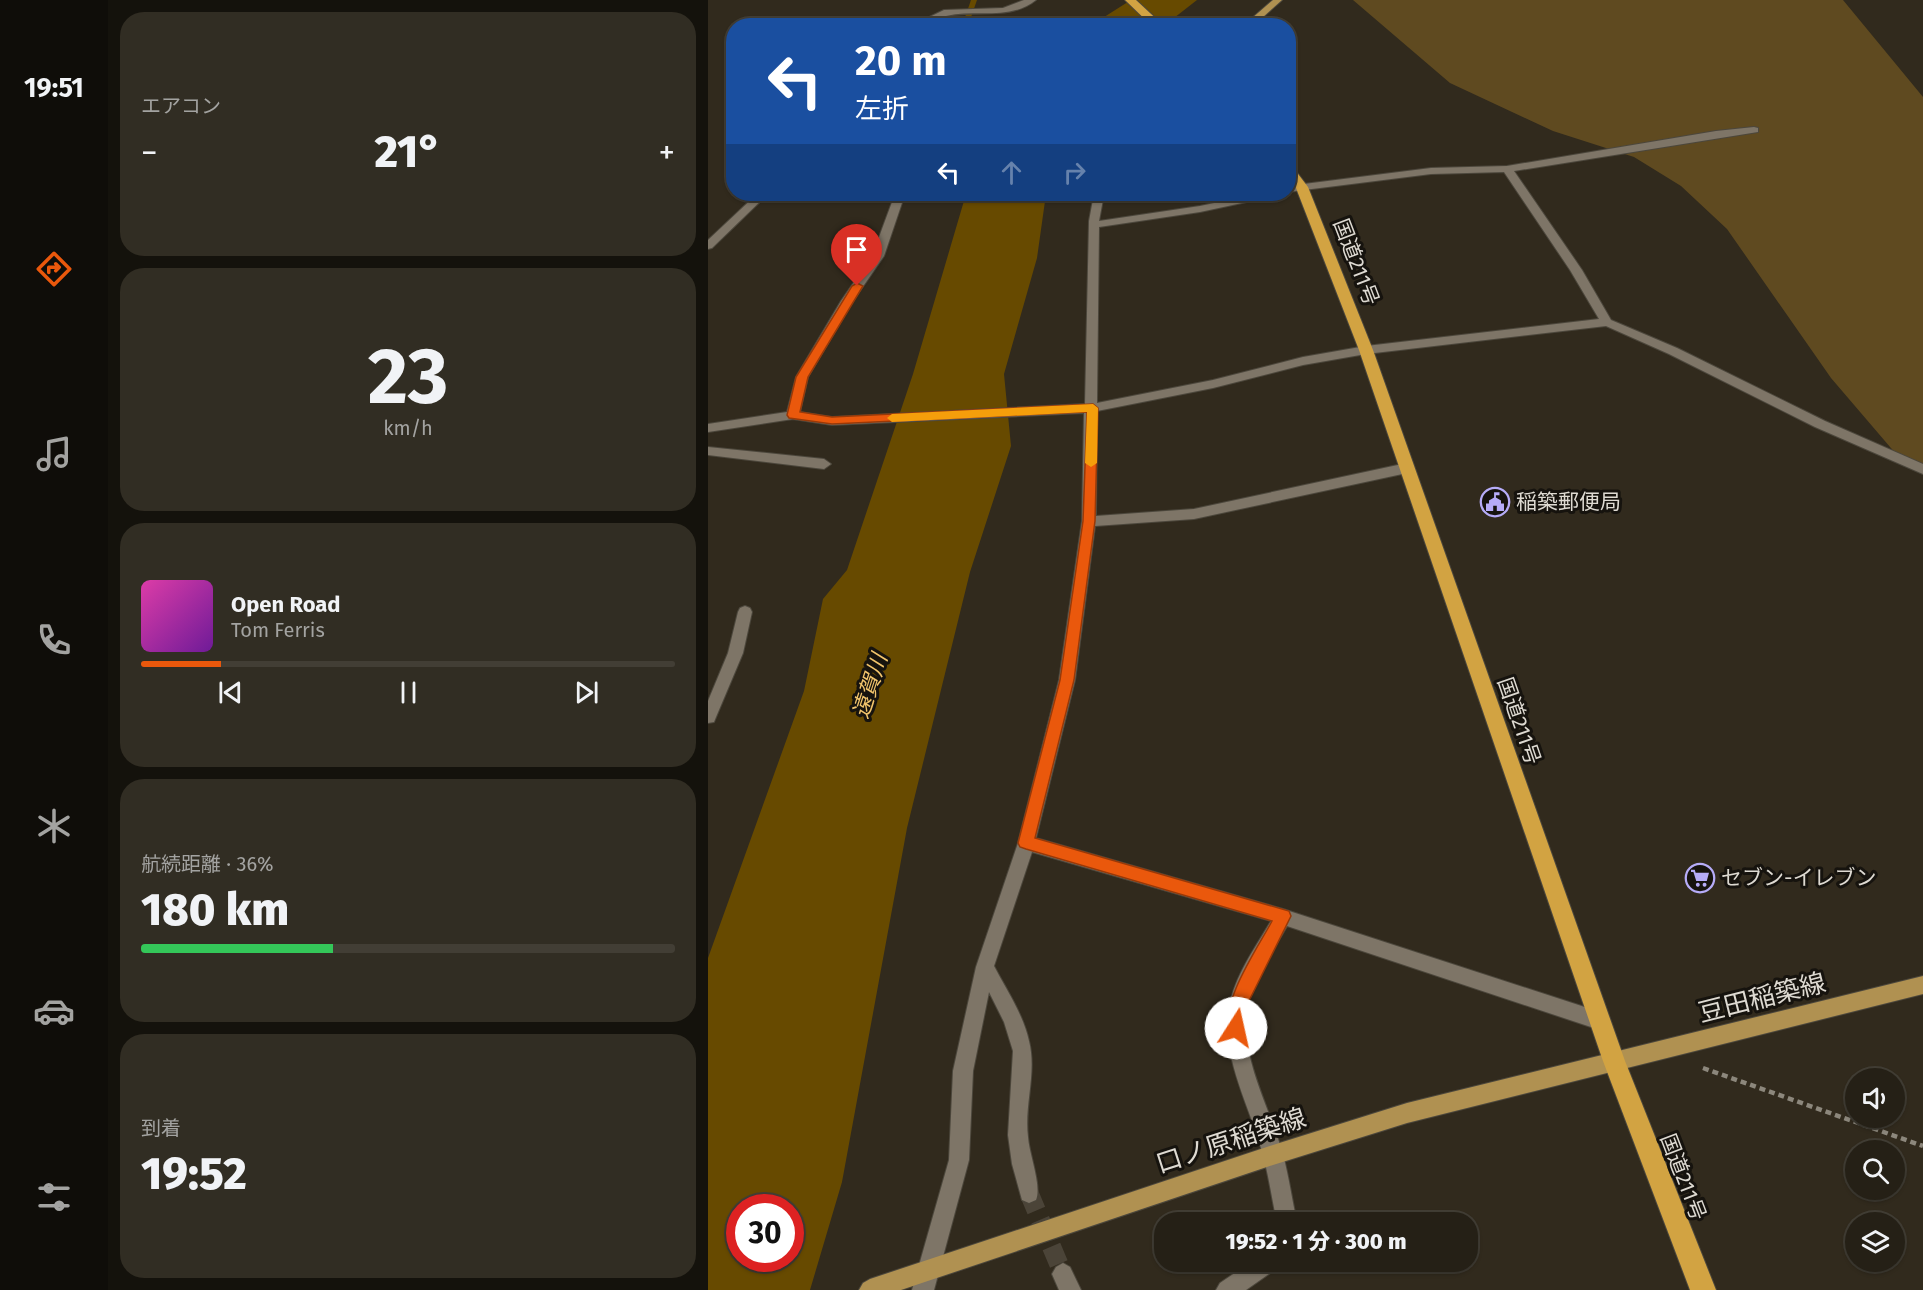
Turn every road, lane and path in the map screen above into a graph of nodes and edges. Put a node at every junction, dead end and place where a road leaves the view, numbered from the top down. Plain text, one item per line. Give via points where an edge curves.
1 (951, 0) edge
2 (1032, 0) edge
3 (1130, 0) edge
4 (1278, 0) edge
5 (944, 13) junction
6 (933, 18) edge
7 (941, 18) edge
8 (1150, 18) edge
9 (1257, 18) edge
10 (1754, 130) dead end
11 (1507, 169) junction
12 (1296, 188) edge
13 (1296, 190) edge
14 (756, 201) edge
15 (898, 201) edge
16 (1098, 201) edge
17 (1237, 201) edge
18 (1094, 225) junction
19 (708, 246) edge
20 (1607, 322) junction
21 (1366, 350) junction
22 (1093, 408) junction
23 (793, 415) junction
24 (708, 429) edge
25 (708, 451) edge
26 (824, 464) dead end
27 (1407, 468) junction
28 (1923, 469) edge
29 (1089, 521) junction
30 (745, 612) dead end
31 (708, 717) edge
32 (1026, 843) junction
33 (1283, 916) junction
34 (985, 967) junction
35 (1923, 985) edge
36 (1600, 1021) junction
37 (1614, 1061) junction
38 (1700, 1067) dead end
39 (1923, 1146) edge
40 (1273, 1155) junction
41 (1029, 1193) tunnel mouth
42 (1285, 1212) edge
43 (1254, 1272) edge
44 (925, 1280) edge
45 (870, 1290) edge
46 (1227, 1290) edge
47 (1703, 1290) edge

1 - 5 street
2 - 5 street via 1004,11
3 - 8 highway
4 - 9 main road
5 - 6 street
5 - 7 street
10 - 11 street
11 - 12 street via 1431,171
11 - 20 street
13 - 21 highway, 国道211号
14 - 19 street
15 - 23 street via 878,256 802,377
16 - 18 street
17 - 18 street
18 - 22 street
20 - 21 street
20 - 28 street
21 - 22 street
21 - 27 highway, 国道211号
22 - 23 street via 832,421
22 - 29 street
23 - 24 street
25 - 26 street
27 - 29 street via 1194,514
27 - 36 highway, 国道211号
29 - 32 street via 1067,680
30 - 31 street via 732,666
32 - 33 street
32 - 34 street
33 - 36 street
33 - 40 street via 1250,978 1239,1005 1236,1028
34 - 41 street via 1013,1022 1022,1050 1017,1148
34 - 44 street via 963,1071 959,1160
35 - 37 main road, 豆田稲築線
36 - 37 highway, 国道211号
37 - 40 main road, 口ノ原稲築線 via 1407,1113
37 - 47 highway, 国道211号
38 - 39 path
40 - 42 street
40 - 44 main road, 口ノ原稲築線
43 - 46 street
44 - 45 main road, 口ノ原稲築線 via 897,1280

